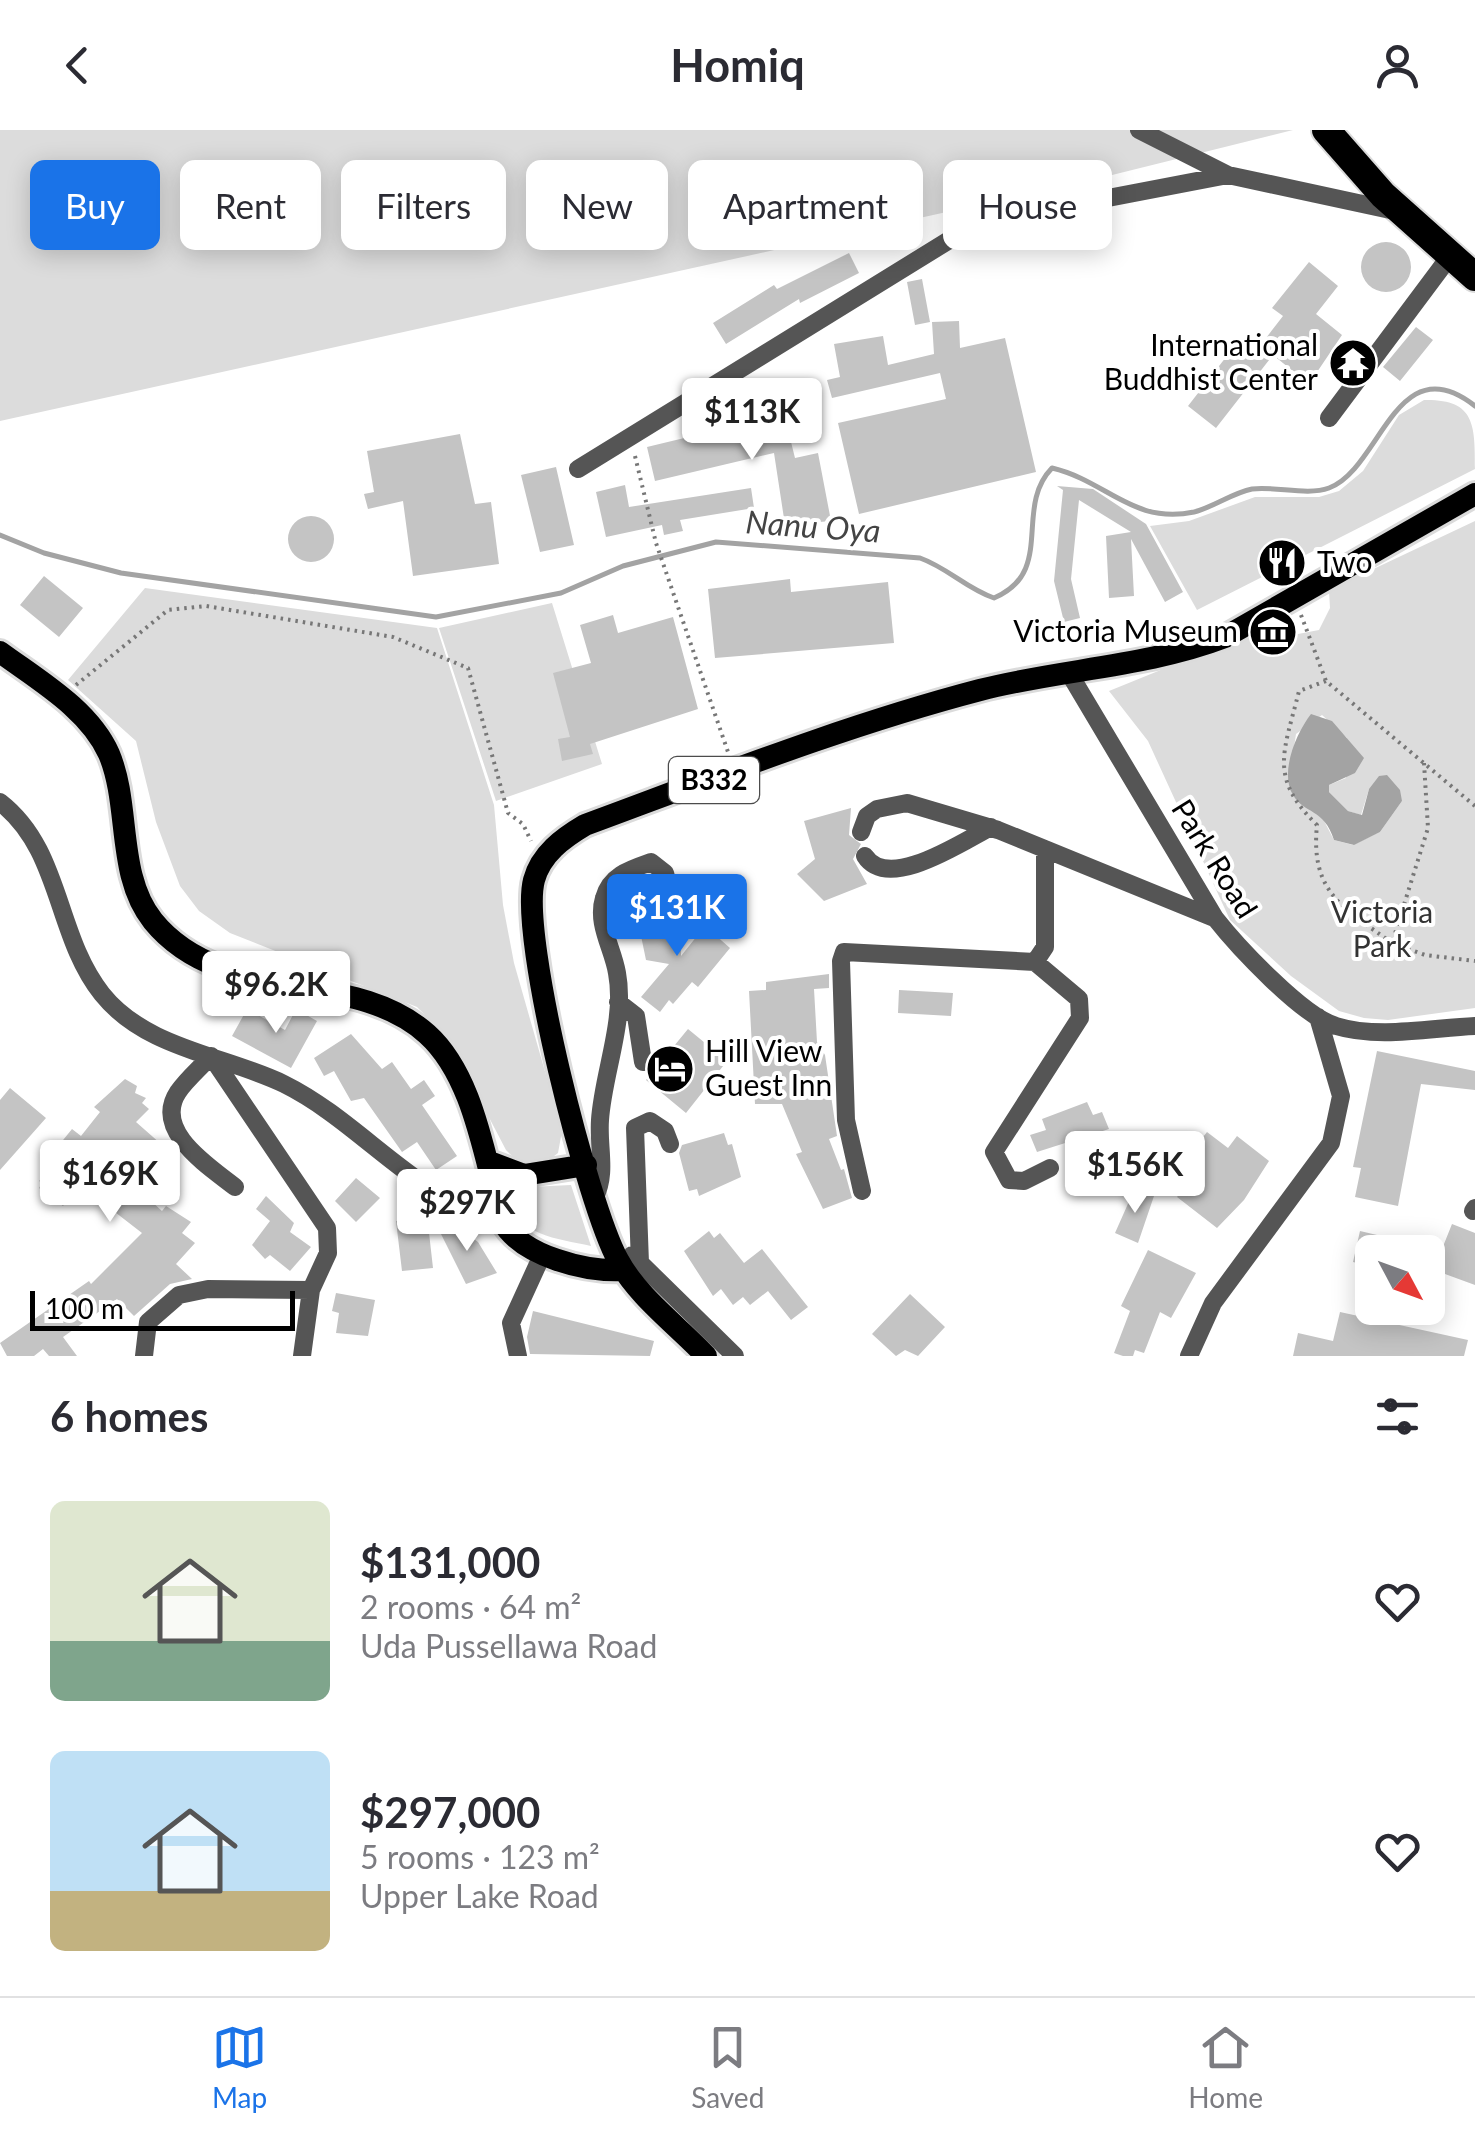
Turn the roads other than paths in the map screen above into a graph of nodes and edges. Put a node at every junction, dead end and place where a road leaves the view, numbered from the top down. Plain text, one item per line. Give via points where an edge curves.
1 (1139, 130) edge
2 (1326, 130) edge
3 (1228, 176) junction
4 (1403, 213) junction
5 (1450, 256) junction
6 (1475, 277) edge
7 (1329, 418) dead end
8 (578, 469) dead end
9 (1475, 494) edge
10 (0, 652) edge
11 (1069, 673) junction
12 (0, 802) edge
13 (991, 827) junction
14 (860, 832) dead end
15 (1045, 849) junction
16 (865, 856) dead end
17 (671, 895) dead end
18 (1215, 918) junction
19 (1035, 962) junction
20 (618, 1002) junction
21 (1318, 1017) junction
22 (1475, 1026) edge
23 (211, 1056) junction
24 (644, 1062) dead end
25 (670, 1144) dead end
26 (486, 1161) junction
27 (586, 1165) junction
28 (1050, 1168) dead end
29 (235, 1187) dead end
30 (862, 1191) dead end
31 (595, 1196) junction
32 (502, 1222) junction
33 (544, 1253) junction
34 (632, 1267) junction
35 (310, 1290) junction
36 (144, 1356) edge
37 (302, 1356) edge
38 (518, 1356) edge
39 (706, 1356) edge
40 (734, 1356) edge
41 (1189, 1356) edge

1 - 3 street
2 - 4 highway
3 - 4 street
3 - 8 street via 977,223
4 - 5 highway
5 - 6 highway
5 - 7 street
9 - 11 main road, B332 via 1206,644
10 - 26 main road via 90,724 109,755 134,878 162,931 214,965 366,1003 414,1023 452,1068
11 - 18 street, Park Road
11 - 27 main road, B332 via 905,712 567,835 541,863 531,901 535,954
12 - 23 street via 35,836 79,954 102,994 151,1033
13 - 14 street via 907,803 877,809
13 - 15 street
13 - 16 street via 916,865 882,870
15 - 18 street
15 - 19 street via 1044,947
17 - 20 street via 665,873 651,862 621,872 604,896 602,922 618,976
18 - 21 street, Park Road via 1239,949
19 - 28 street via 1079,998 1080,1018 994,1152 1009,1180 1024,1182
19 - 30 street via 844,952 846,1120
20 - 24 street via 636,1016
20 - 31 street via 600,1121 603,1180
21 - 22 street, Park Road via 1368,1032
21 - 41 street via 1341,1096 1331,1143 1212,1304
23 - 29 street via 176,1094 173,1124
23 - 32 street via 308,1097 444,1198
23 - 35 street via 327,1228 328,1252
25 - 34 street via 650,1120 634,1128
26 - 27 main road via 524,1175
26 - 32 main road
27 - 31 main road
31 - 34 main road via 604,1226
32 - 33 main road
33 - 34 main road via 591,1270
33 - 38 street via 511,1323
34 - 39 main road
34 - 40 street
35 - 36 street via 179,1295 148,1322
35 - 37 street

